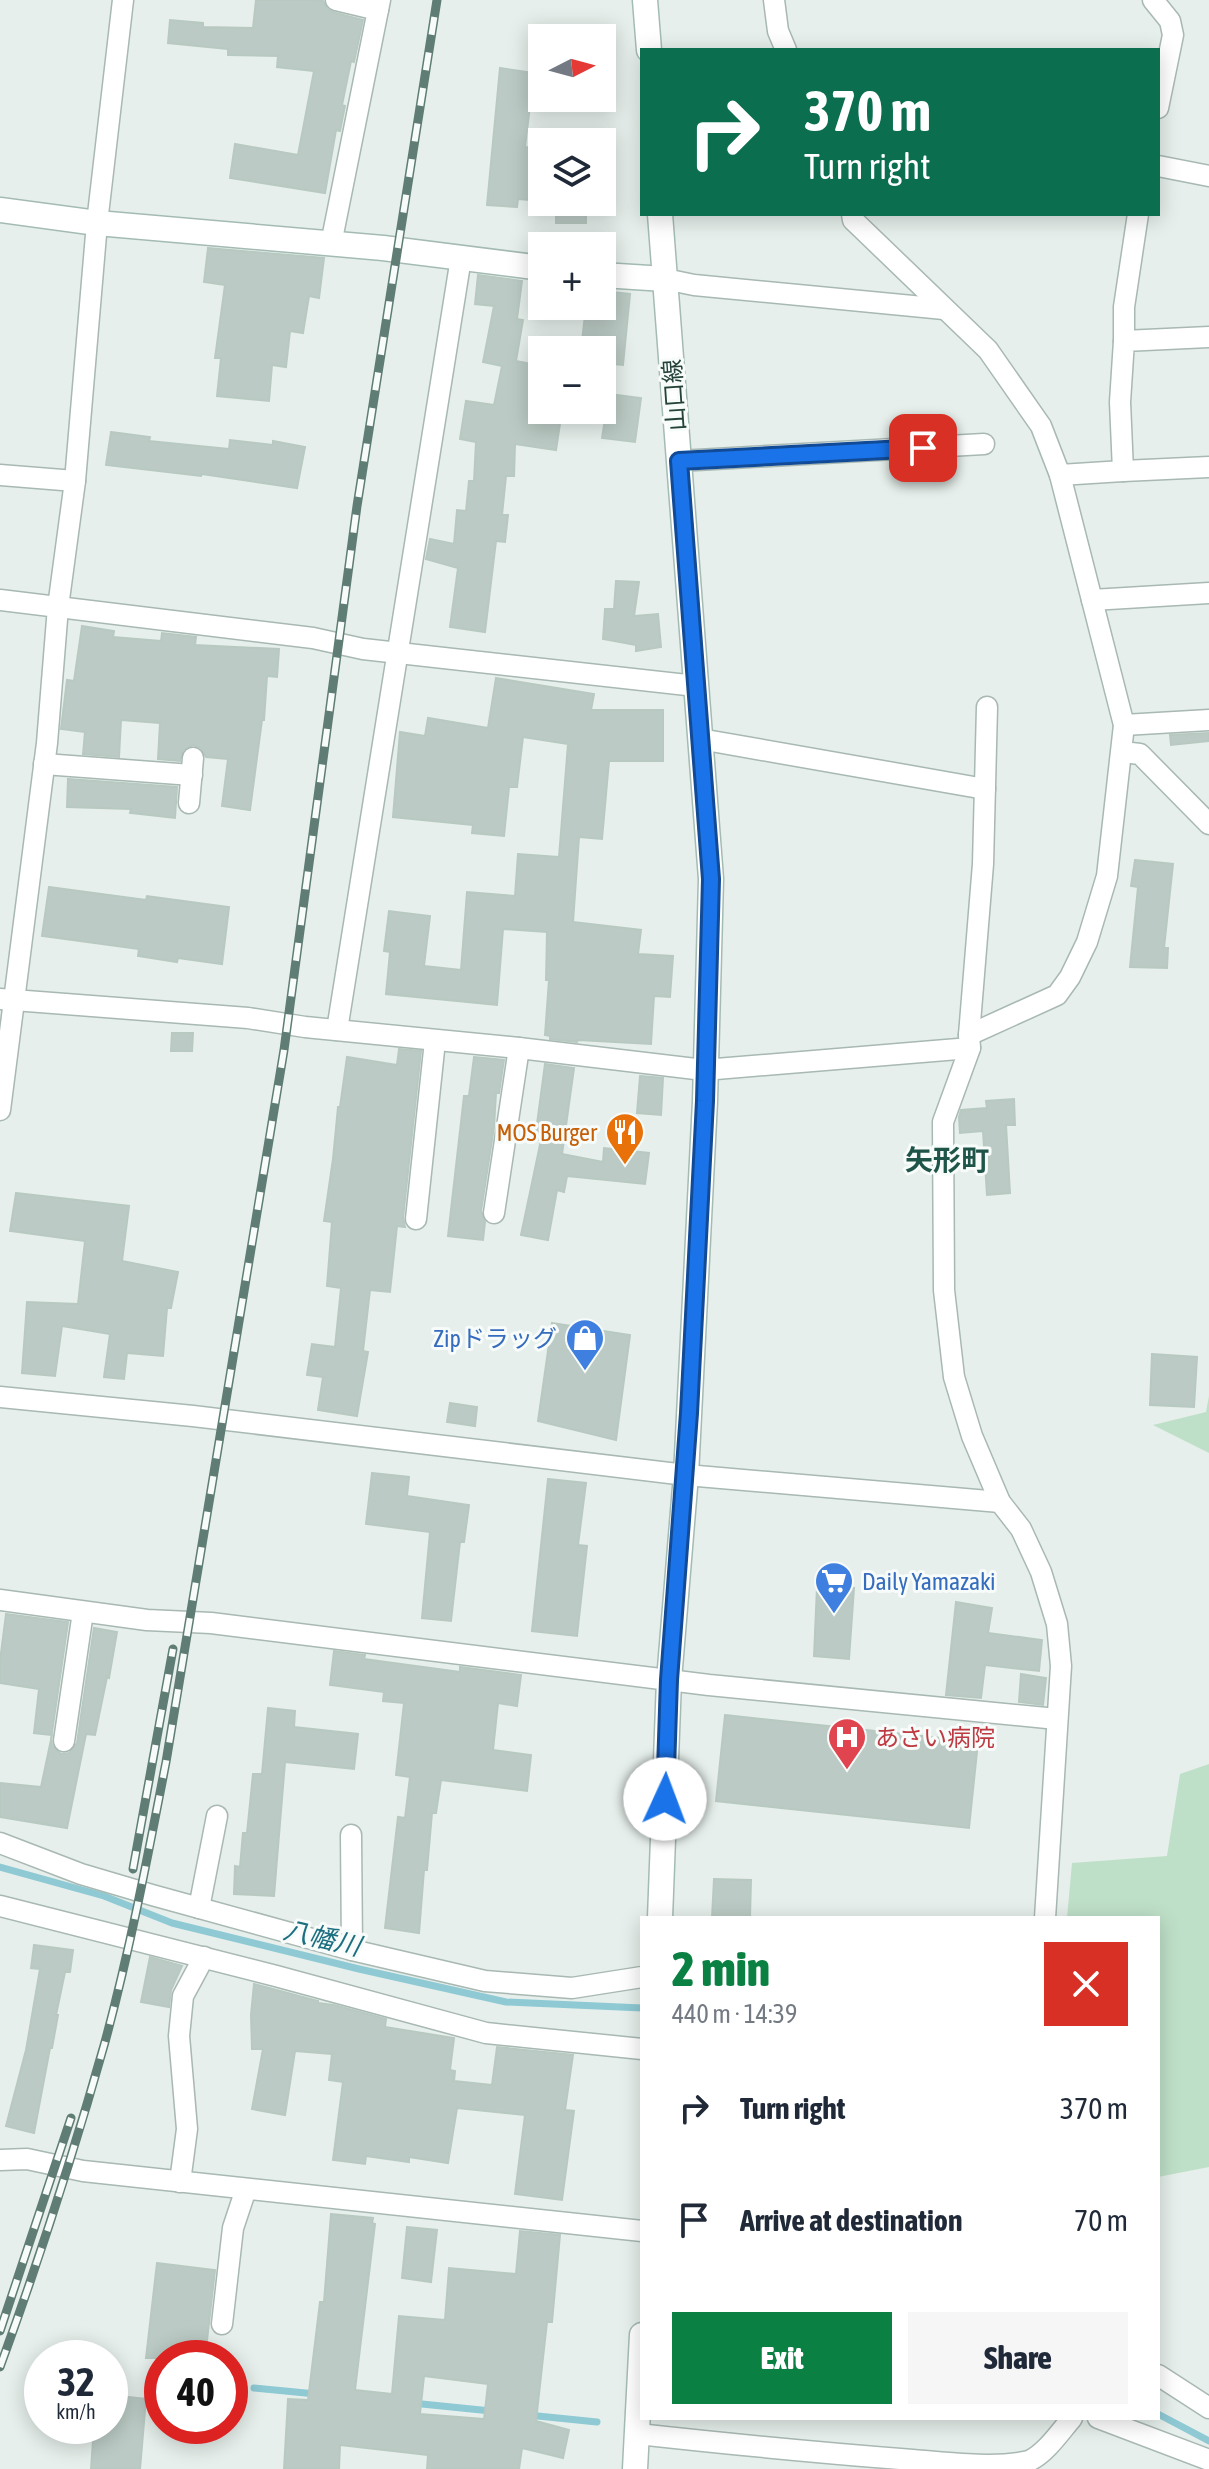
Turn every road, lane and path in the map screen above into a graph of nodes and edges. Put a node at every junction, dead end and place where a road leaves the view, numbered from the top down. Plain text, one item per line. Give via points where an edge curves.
1 (123, 0) edge
2 (336, 0) edge
3 (645, 0) edge
4 (774, 0) edge
5 (1153, 0) edge
6 (379, 5) edge
7 (649, 48) edge
8 (785, 48) edge
9 (1160, 98) edge
10 (1160, 166) edge
11 (1209, 176) edge
12 (0, 210) edge
13 (660, 216) edge
14 (852, 216) edge
15 (1138, 216) edge
16 (97, 223) junction
17 (331, 244) junction
18 (461, 258) junction
19 (528, 266) edge
20 (616, 276) edge
21 (665, 279) junction
22 (944, 309) junction
23 (1209, 337) edge
24 (1124, 341) junction
25 (984, 444) dead end
26 (679, 461) junction
27 (1209, 467) edge
28 (1123, 471) junction
29 (0, 475) edge
30 (1060, 475) junction
31 (75, 481) junction
32 (1209, 593) edge
33 (0, 600) edge
34 (1092, 600) junction
35 (58, 607) junction
36 (399, 653) junction
37 (696, 686) junction
38 (987, 707) dead end
39 (1209, 720) edge
40 (1124, 725) junction
41 (700, 739) junction
42 (1122, 752) junction
43 (44, 764) junction
44 (985, 789) junction
45 (189, 803) dead end
46 (1209, 824) edge
47 (6, 1000) edge
48 (337, 1030) junction
49 (435, 1041) junction
50 (970, 1041) junction
51 (519, 1048) junction
52 (704, 1070) junction
53 (0, 1110) edge
54 (494, 1213) dead end
55 (416, 1219) dead end
56 (0, 1397) edge
57 (686, 1475) junction
58 (1000, 1502) junction
59 (0, 1600) edge
60 (83, 1612) junction
61 (669, 1680) junction
62 (1057, 1719) junction
63 (64, 1741) dead end
64 (217, 1816) dead end
65 (351, 1835) dead end
66 (0, 1843) edge
67 (0, 1906) edge
68 (199, 1908) junction
69 (660, 1916) edge
70 (1045, 1916) edge
71 (352, 1950) junction
72 (204, 1957) junction
73 (640, 1977) edge
74 (640, 2049) edge
75 (0, 2160) edge
76 (180, 2182) junction
77 (246, 2189) junction
78 (640, 2231) edge
79 (222, 2324) dead end
80 (1160, 2376) edge
81 (640, 2384) edge
82 (1209, 2408) edge
83 (1070, 2420) edge
84 (1103, 2420) edge
85 (638, 2434) junction
86 (1209, 2460) edge
87 (635, 2469) edge

1 - 16 street
2 - 6 street
3 - 7 street
4 - 8 street
5 - 9 street via 1170,21 1173,35
6 - 17 street
10 - 11 street
12 - 16 street
13 - 21 street, 山口線
14 - 22 street
15 - 24 street
16 - 17 street
16 - 31 street
17 - 18 street
18 - 19 street
18 - 36 street
20 - 21 street
21 - 22 street
21 - 26 street, 山口線
22 - 30 street via 968,328 1016,388 1041,426
23 - 24 street
24 - 28 street
25 - 26 street
26 - 37 street, 山口線
27 - 28 street
28 - 30 street
29 - 31 street
30 - 34 street
31 - 35 street
32 - 34 street
33 - 35 street
34 - 40 street
35 - 36 street
35 - 43 street
36 - 37 street
36 - 48 street
37 - 41 street, 山口線
38 - 44 street
39 - 40 street
40 - 42 street
41 - 44 street
41 - 52 street, 山口線 via 711,879
42 - 46 street via 1140,754
42 - 50 street via 1107,876 1070,977 1057,995
43 - 45 street via 193,767
43 - 47 street
44 - 50 street
47 - 48 street
47 - 53 street
48 - 49 street
49 - 51 street
49 - 55 street via 428,1196
50 - 52 street
50 - 58 street via 943,1122 944,1290 954,1377
51 - 52 street
51 - 54 street via 506,1190
52 - 57 street, 山口線
56 - 57 street
57 - 58 street
57 - 61 street, 山口線
58 - 62 street via 1021,1529 1057,1624
59 - 60 street
60 - 61 street
60 - 63 street
61 - 62 street
61 - 69 street, 山口線
62 - 70 street
64 - 68 street
65 - 71 street
66 - 68 street via 81,1874
67 - 72 street
68 - 71 street
71 - 73 street via 485,1981 572,1988
72 - 74 street via 486,2033
72 - 76 street via 183,1996 179,2036 187,2129
75 - 76 street via 27,2159
76 - 77 street
77 - 78 street
77 - 79 street via 233,2228
80 - 82 street
81 - 85 street
83 - 85 street via 1028,2461 988,2469
84 - 86 street
85 - 87 street

